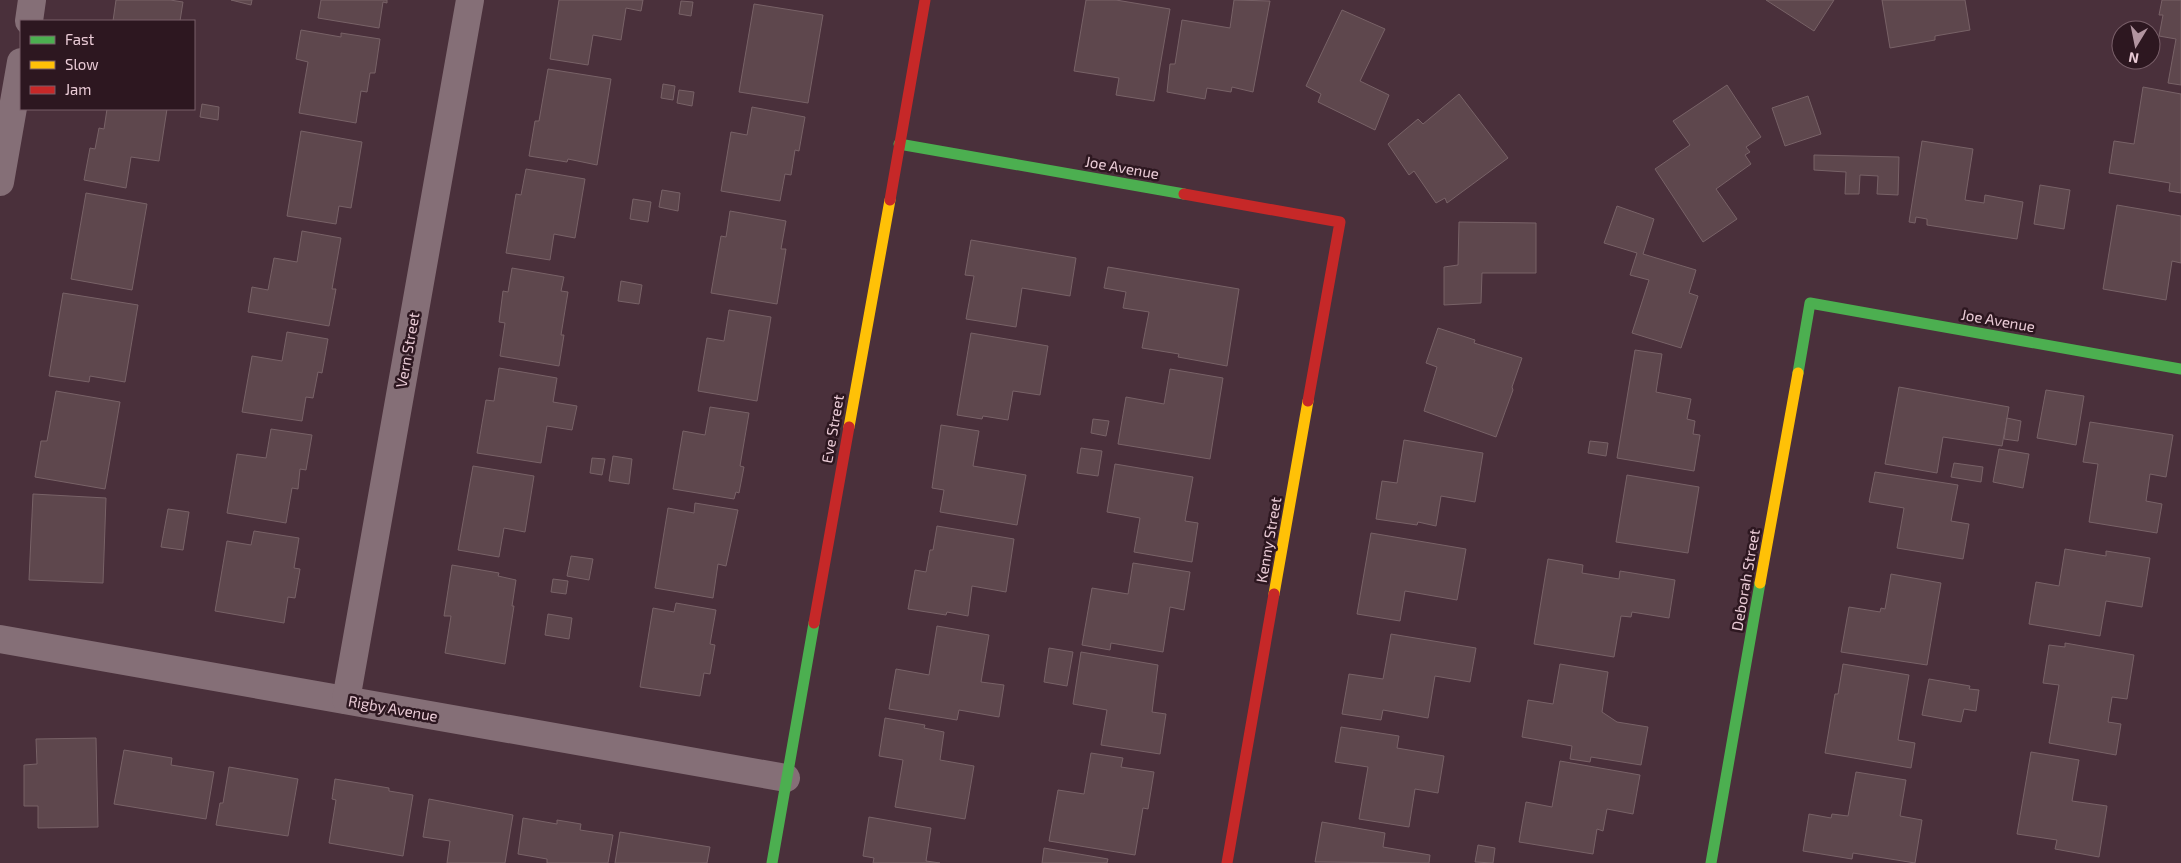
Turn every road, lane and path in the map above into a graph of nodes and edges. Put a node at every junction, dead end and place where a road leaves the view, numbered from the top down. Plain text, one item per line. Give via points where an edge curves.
1 (32, 0) edge
2 (470, 0) edge
3 (925, 0) edge
4 (28, 20) edge
5 (20, 68) edge
6 (899, 144) junction
7 (0, 182) edge
8 (1340, 222) joint
9 (1810, 303) joint
10 (2181, 368) edge
11 (0, 639) edge
12 (346, 700) junction
13 (786, 778) junction
14 (772, 863) edge
15 (1226, 863) edge
16 (1711, 863) edge

1 - 4 street
2 - 12 street, Vern Street
3 - 6 street, Eve Street
5 - 7 street
6 - 8 street, Joe Avenue
6 - 13 street, Eve Street
8 - 15 street, Kenny Street
9 - 10 street, Joe Avenue
9 - 16 street, Deborah Street
11 - 12 street, Rigby Avenue
12 - 13 street, Rigby Avenue
13 - 14 street, Eve Street

